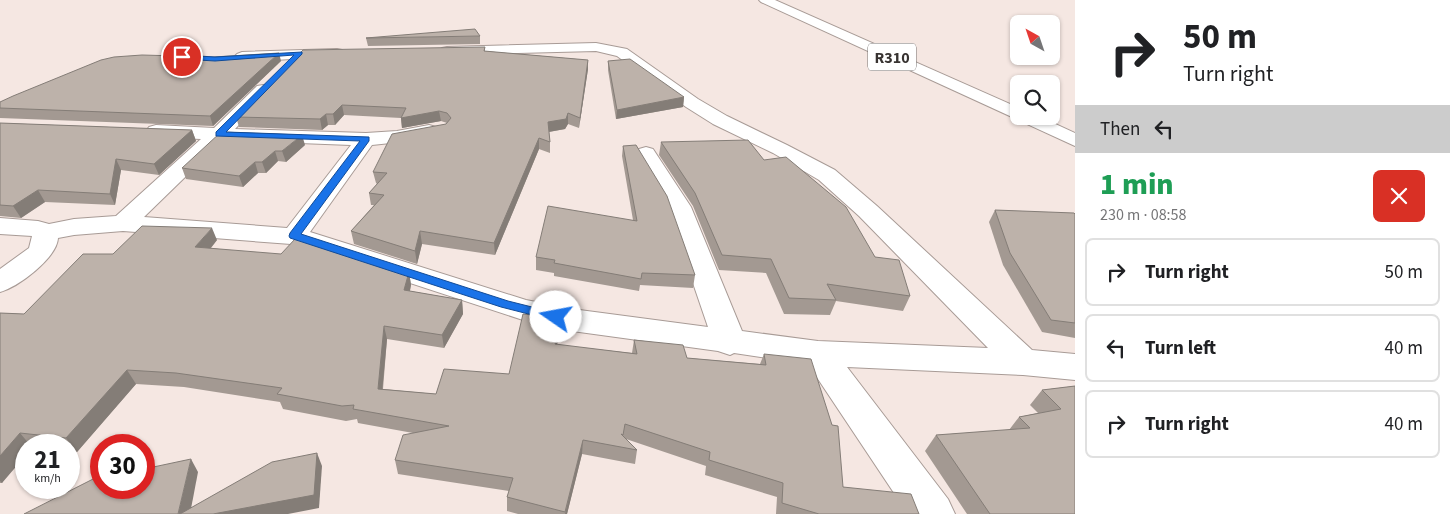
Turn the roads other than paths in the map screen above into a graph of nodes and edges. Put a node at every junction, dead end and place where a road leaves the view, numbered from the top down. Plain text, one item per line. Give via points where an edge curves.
1 (765, 0) edge
2 (427, 52) edge
3 (300, 53) junction
4 (359, 53) edge
5 (222, 58) edge
6 (1010, 111) edge
7 (1042, 125) edge
8 (440, 129) edge
9 (140, 131) edge
10 (219, 134) junction
11 (366, 139) junction
12 (1075, 140) edge
13 (646, 153) dead end
14 (123, 222) junction
15 (0, 226) edge
16 (46, 233) junction
17 (294, 236) junction
18 (0, 283) edge
19 (730, 342) junction
20 (818, 353) junction
21 (1023, 362) junction
22 (1075, 367) edge
23 (933, 514) edge

1 - 6 street, R310
2 - 21 street via 596,47 622,52 720,120 827,175
3 - 4 street
3 - 5 street
3 - 10 street
7 - 12 street
8 - 11 street
9 - 10 street
10 - 11 street
10 - 14 street
11 - 17 street
13 - 19 street via 680,207
14 - 16 street
14 - 17 street
15 - 16 street via 38,229
16 - 18 street via 39,253
17 - 19 street via 523,310
19 - 20 street
20 - 21 street
20 - 23 street
21 - 22 street

